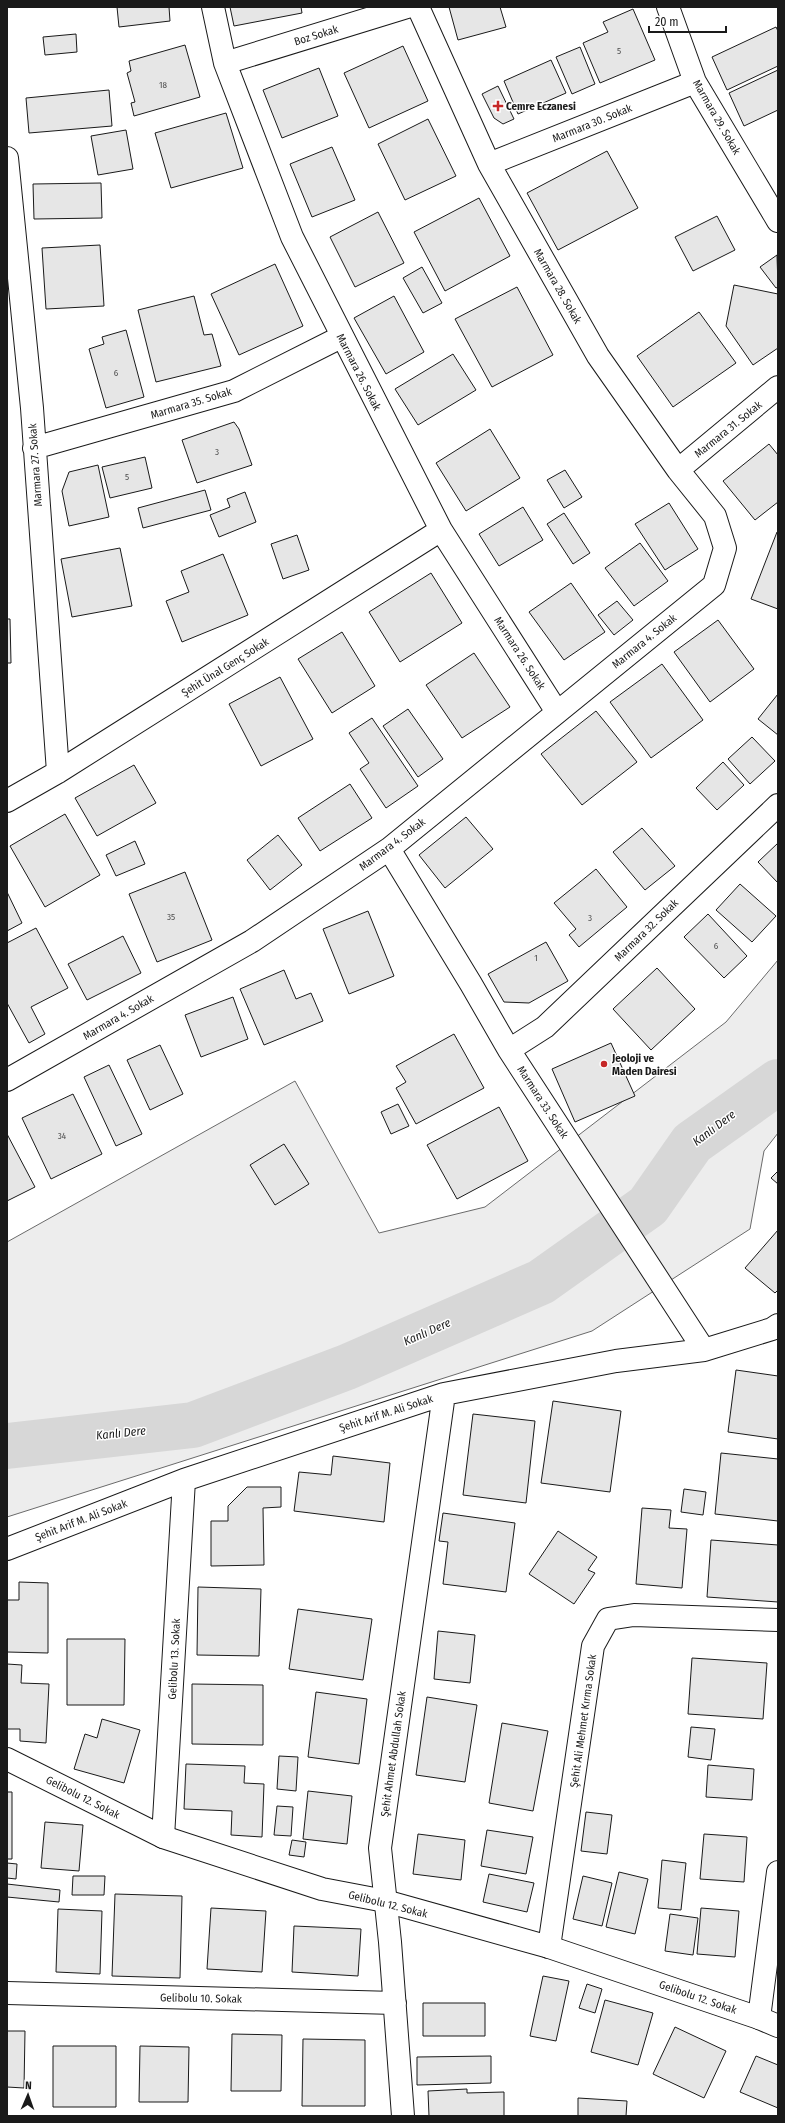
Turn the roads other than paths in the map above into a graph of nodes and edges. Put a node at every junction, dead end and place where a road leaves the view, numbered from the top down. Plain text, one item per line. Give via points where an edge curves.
1 (213, 7) edge
2 (407, 7) edge
3 (418, 7) edge
4 (668, 7) edge
5 (225, 63) junction
6 (695, 82) junction
7 (7, 158) edge
8 (489, 164) junction
9 (778, 221) edge
10 (341, 337) junction
11 (778, 387) edge
12 (34, 448) junction
13 (678, 470) junction
14 (441, 530) junction
15 (725, 548) joint
16 (557, 712) junction
17 (58, 772) junction
18 (7, 801) edge
19 (778, 805) edge
20 (389, 849) junction
21 (509, 1050) junction
22 (7, 1080) edge
23 (778, 1324) edge
24 (704, 1350) junction
25 (444, 1394) junction
26 (184, 1480) junction
27 (7, 1549) edge
28 (778, 1620) edge
29 (7, 1759) edge
30 (164, 1837) junction
31 (778, 1872) edge
32 (385, 1901) junction
33 (550, 1947) junction
34 (7, 1993) edge
35 (395, 2003) junction
36 (768, 2022) edge
37 (403, 2116) edge

1 - 5 street, Marmara 26. Sokak
2 - 5 street, Boz Sokak
3 - 8 street, Marmara 28. Sokak
4 - 6 street, Marmara 29. Sokak
5 - 10 street, Marmara 26. Sokak via 292,237
6 - 8 street, Marmara 30. Sokak
6 - 9 street, Marmara 29. Sokak
7 - 12 street, Marmara 27. Sokak
8 - 13 street, Marmara 28. Sokak via 598,356
10 - 12 street, Marmara 35. Sokak via 234,391
10 - 14 street, Marmara 26. Sokak
11 - 13 street, Marmara 31. Sokak
12 - 17 street, Marmara 27. Sokak
13 - 15 street, Marmara 28. Sokak via 715,516
14 - 16 street, Marmara 26. Sokak
14 - 17 street, Şehit Ünal Genç Sokak
15 - 16 street, Marmara 4. Sokak via 714,585
16 - 20 street, Marmara 4. Sokak
17 - 18 street, Şehit Ünal Genç Sokak
19 - 21 street, Marmara 32. Sokak via 545,1027
20 - 21 street, Marmara 33. Sokak
20 - 22 street, Marmara 4. Sokak via 252,941
21 - 24 street, Marmara 33. Sokak
23 - 24 street, Şehit Arif M. Ali Sokak via 772,1329
24 - 25 street, Şehit Arif M. Ali Sokak via 616,1361
25 - 26 street, Şehit Arif M. Ali Sokak
25 - 32 street, Şehit Ahmet Abdullah Sokak via 380,1848
26 - 27 street, Şehit Arif M. Ali Sokak
26 - 30 street, Gelibolu 13. Sokak
28 - 33 street, Şehit Ali Mehmet Kırma Sokak via 634,1615 608,1619 594,1646
29 - 30 street, Gelibolu 12. Sokak
30 - 32 street, Gelibolu 12. Sokak via 322,1888
31 - 36 street
32 - 33 street, Gelibolu 12. Sokak
32 - 35 street, Şehit Ahmet Abdullah Sokak
33 - 36 street, Gelibolu 12. Sokak
34 - 35 street, Gelibolu 10. Sokak
35 - 37 street, Şehit Ahmet Abdullah Sokak

